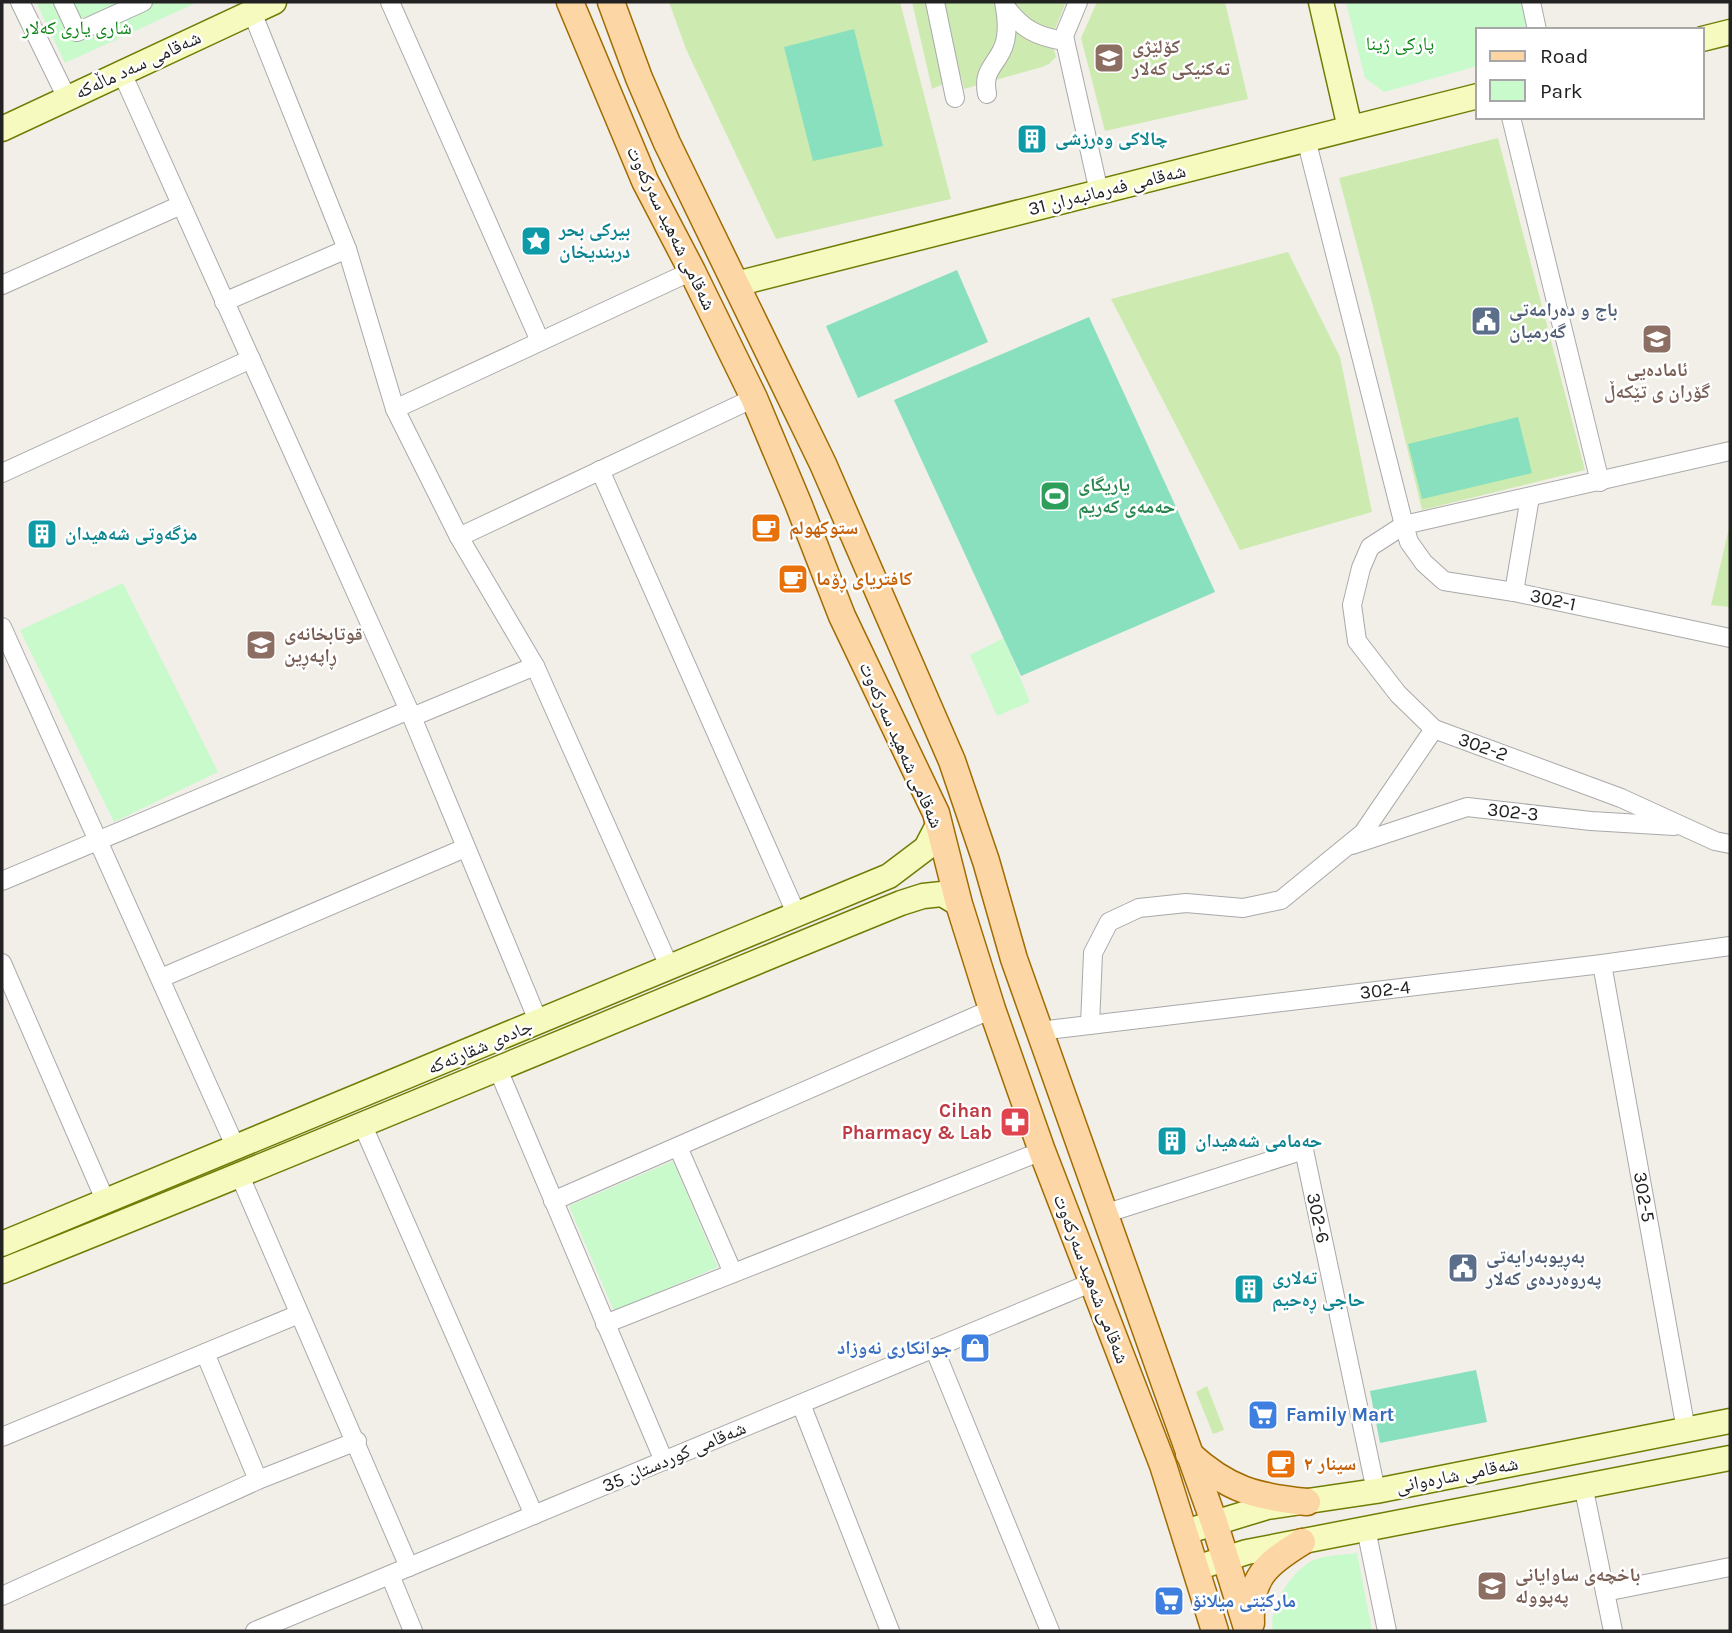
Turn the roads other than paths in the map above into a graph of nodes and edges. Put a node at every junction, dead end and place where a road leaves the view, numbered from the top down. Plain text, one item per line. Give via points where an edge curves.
1 (20, 2) edge
2 (62, 2) edge
3 (143, 2) edge
4 (390, 2) edge
5 (570, 2) edge
6 (611, 2) edge
7 (935, 2) edge
8 (1078, 2) edge
9 (1321, 2) edge
10 (1531, 2) edge
11 (1005, 4) edge
12 (263, 7) edge
13 (1537, 28) edge
14 (1730, 32) edge
15 (1704, 38) edge
16 (1065, 41) junction
17 (122, 73) junction
18 (987, 93) dead end
19 (1476, 96) edge
20 (956, 97) dead end
21 (67, 98) junction
22 (1511, 119) edge
23 (1350, 128) junction
24 (2, 129) edge
25 (1306, 139) junction
26 (1099, 192) junction
27 (181, 205) junction
28 (348, 249) junction
29 (692, 271) junction
30 (736, 284) junction
31 (2, 285) edge
32 (224, 302) junction
33 (540, 341) junction
34 (251, 359) junction
35 (754, 398) junction
36 (395, 409) junction
37 (1730, 451) edge
38 (600, 470) junction
39 (2, 473) edge
40 (1600, 482) junction
41 (1530, 497) junction
42 (1404, 525) junction
43 (459, 537) junction
44 (1514, 592) junction
45 (2, 627) edge
46 (1730, 638) edge
47 (535, 666) junction
48 (410, 714) junction
49 (1434, 729) junction
50 (939, 823) junction
51 (1685, 826) junction
52 (99, 842) junction
53 (1730, 844) edge
54 (1348, 847) junction
55 (465, 848) junction
56 (889, 876) junction
57 (2, 881) edge
58 (901, 903) junction
59 (959, 904) junction
60 (796, 913) junction
61 (1730, 946) edge
62 (2, 963) edge
63 (1602, 964) junction
64 (669, 966) junction
65 (161, 978) junction
66 (992, 1009) junction
67 (539, 1023) junction
68 (1090, 1025) junction
69 (1039, 1031) junction
70 (497, 1068) junction
71 (363, 1126) junction
72 (677, 1147) junction
73 (236, 1148) junction
74 (1042, 1151) junction
75 (240, 1176) junction
76 (553, 1201) junction
77 (106, 1202) junction
78 (1104, 1214) junction
79 (2, 1244) edge
80 (2, 1271) edge
81 (733, 1273) junction
82 (1093, 1282) junction
83 (299, 1314) junction
84 (605, 1324) junction
85 (934, 1348) junction
86 (205, 1353) junction
87 (801, 1404) junction
88 (1730, 1421) edge
89 (1686, 1430) junction
90 (2, 1437) edge
91 (357, 1441) junction
92 (1189, 1454) junction
93 (1730, 1458) edge
94 (664, 1461) junction
95 (258, 1480) junction
96 (1583, 1485) junction
97 (1376, 1491) junction
98 (1307, 1502) junction
99 (534, 1515) junction
100 (1214, 1522) junction
101 (1366, 1529) junction
102 (1185, 1532) junction
103 (1302, 1542) junction
104 (1225, 1558) junction
105 (409, 1567) junction
106 (1730, 1567) edge
107 (1196, 1568) junction
108 (390, 1575) junction
109 (1605, 1592) junction
110 (2, 1596) edge
111 (255, 1631) edge
112 (413, 1631) edge
113 (890, 1631) edge
114 (1050, 1631) edge
115 (1214, 1631) edge
116 (1250, 1631) edge
117 (1387, 1631) edge
118 (1613, 1631) edge

1 - 21 street
2 - 3 street via 77,32
4 - 33 street
5 - 29 main road, شەقامی شەهید سەرکەوت via 645,181
6 - 30 main road, شەقامی شەهید سەرکەوت via 667,143
7 - 20 street
8 - 16 street
9 - 23 main road
10 - 13 street
11 - 16 street via 1027,31
11 - 18 street via 1006,37 985,81
12 - 17 main road, شەقامی سەد ماڵەکە
12 - 28 street
14 - 15 main road
16 - 26 street
17 - 21 main road, شەقامی سەد ماڵەکە
17 - 27 street
19 - 23 main road, شەقامی فەرمانبەران 31
21 - 24 main road, شەقامی سەد ماڵەکە
22 - 40 street
23 - 25 main road, شەقامی فەرمانبەران 31
25 - 26 main road, شەقامی فەرمانبەران 31
25 - 42 street, 302-1
26 - 30 main road, شەقامی فەرمانبەران 31
27 - 31 street
27 - 32 street
28 - 32 street
28 - 36 street
29 - 33 street
29 - 35 main road, شەقامی شەهید سەرکەوت
30 - 69 main road, شەقامی شەهید سەرکەوت via 823,464 952,761
32 - 34 street
33 - 36 street
34 - 39 street
34 - 48 street
35 - 38 street
35 - 50 main road, شەقامی شەهید سەرکەوت via 842,616
36 - 43 street
37 - 40 street
38 - 43 street
38 - 60 street
40 - 41 street
41 - 42 street
41 - 44 street
42 - 44 street, 302-1 via 1419,556 1444,581
42 - 49 street, 302-2 via 1370,547 1361,568 1352,605 1357,641 1398,694
43 - 47 street
44 - 46 street, 302-1
45 - 52 street
47 - 48 street
47 - 64 street
48 - 52 street
48 - 55 street
49 - 51 street, 302-2
49 - 54 street via 1363,833
50 - 56 main road, جادەی شقارتەکە via 926,848
50 - 59 main road, شەقامی شەهید سەرکەوت
51 - 53 street, 302-2
51 - 54 street, 302-3 via 1467,807
52 - 57 street
52 - 65 street
54 - 68 street via 1282,900 1243,908 1186,903 1139,908 1110,922 1093,953
55 - 65 street
55 - 67 street
56 - 58 main road
56 - 60 main road, جادەی شقارتەکە
58 - 59 main road, جادەی شقارتەکە via 942,894
58 - 70 main road, جادەی شقارتەکە
59 - 66 main road, شەقامی شەهید سەرکەوت
60 - 64 main road, جادەی شقارتەکە
61 - 63 street, 302-4
62 - 77 street
63 - 68 street, 302-4
63 - 89 street, 302-5
64 - 67 main road, جادەی شقارتەکە
65 - 73 street
66 - 72 street
66 - 74 main road, شەقامی شەهید سەرکەوت
67 - 73 main road, جادەی شقارتەکە
68 - 69 street, 302-4
69 - 78 main road, شەقامی شەهید سەرکەوت
70 - 71 main road, جادەی شقارتەکە
70 - 76 street
71 - 75 main road, جادەی شقارتەکە
71 - 99 street
72 - 76 street
72 - 81 street
73 - 77 main road, جادەی شقارتەکە
74 - 81 street
74 - 82 main road, شەقامی شەهید سەرکەوت
75 - 80 main road, جادەی شقارتەکە
75 - 83 street
76 - 84 street
77 - 79 main road, جادەی شقارتەکە
78 - 92 main road, شەقامی شەهید سەرکەوت
78 - 97 street, 302-6 via 1304,1150
81 - 84 street
82 - 85 street, شەقامی کوردستان 35
82 - 102 main road, شەقامی شەهید سەرکەوت
83 - 86 street
83 - 91 street
84 - 94 street
85 - 87 street, شەقامی کوردستان 35
85 - 114 street
86 - 90 street
86 - 95 street
87 - 94 street, شەقامی کوردستان 35
87 - 113 street
88 - 89 main road, شەقامی شارەوانی
89 - 97 main road, شەقامی شارەوانی
91 - 95 street
91 - 105 street
92 - 98 main road via 1224,1482 1247,1492
92 - 100 main road, شەقامی شەهید سەرکەوت
93 - 96 main road, شەقامی شارەوانی
94 - 99 street, شەقامی کوردستان 35
95 - 110 street
96 - 101 main road, شەقامی شارەوانی
96 - 109 street
97 - 98 main road, شەقامی شارەوانی
98 - 100 main road, شەقامی شارەوانی via 1266,1507
99 - 105 street, شەقامی کوردستان 35
100 - 102 main road, شەقامی شارەوانی
100 - 104 main road, شەقامی شەهید سەرکەوت
101 - 103 main road, شەقامی شارەوانی
101 - 117 street
102 - 107 main road, شەقامی شەهید سەرکەوت
103 - 104 main road, شەقامی شارەوانی
103 - 116 main road via 1275,1559 1257,1580
104 - 107 main road, شەقامی شارەوانی
104 - 116 main road, شەقامی شەهید سەرکەوت
105 - 108 street, شەقامی کوردستان 35
106 - 109 street
107 - 115 main road, شەقامی شەهید سەرکەوت
108 - 111 street, شەقامی کوردستان 35
108 - 112 street
109 - 118 street

